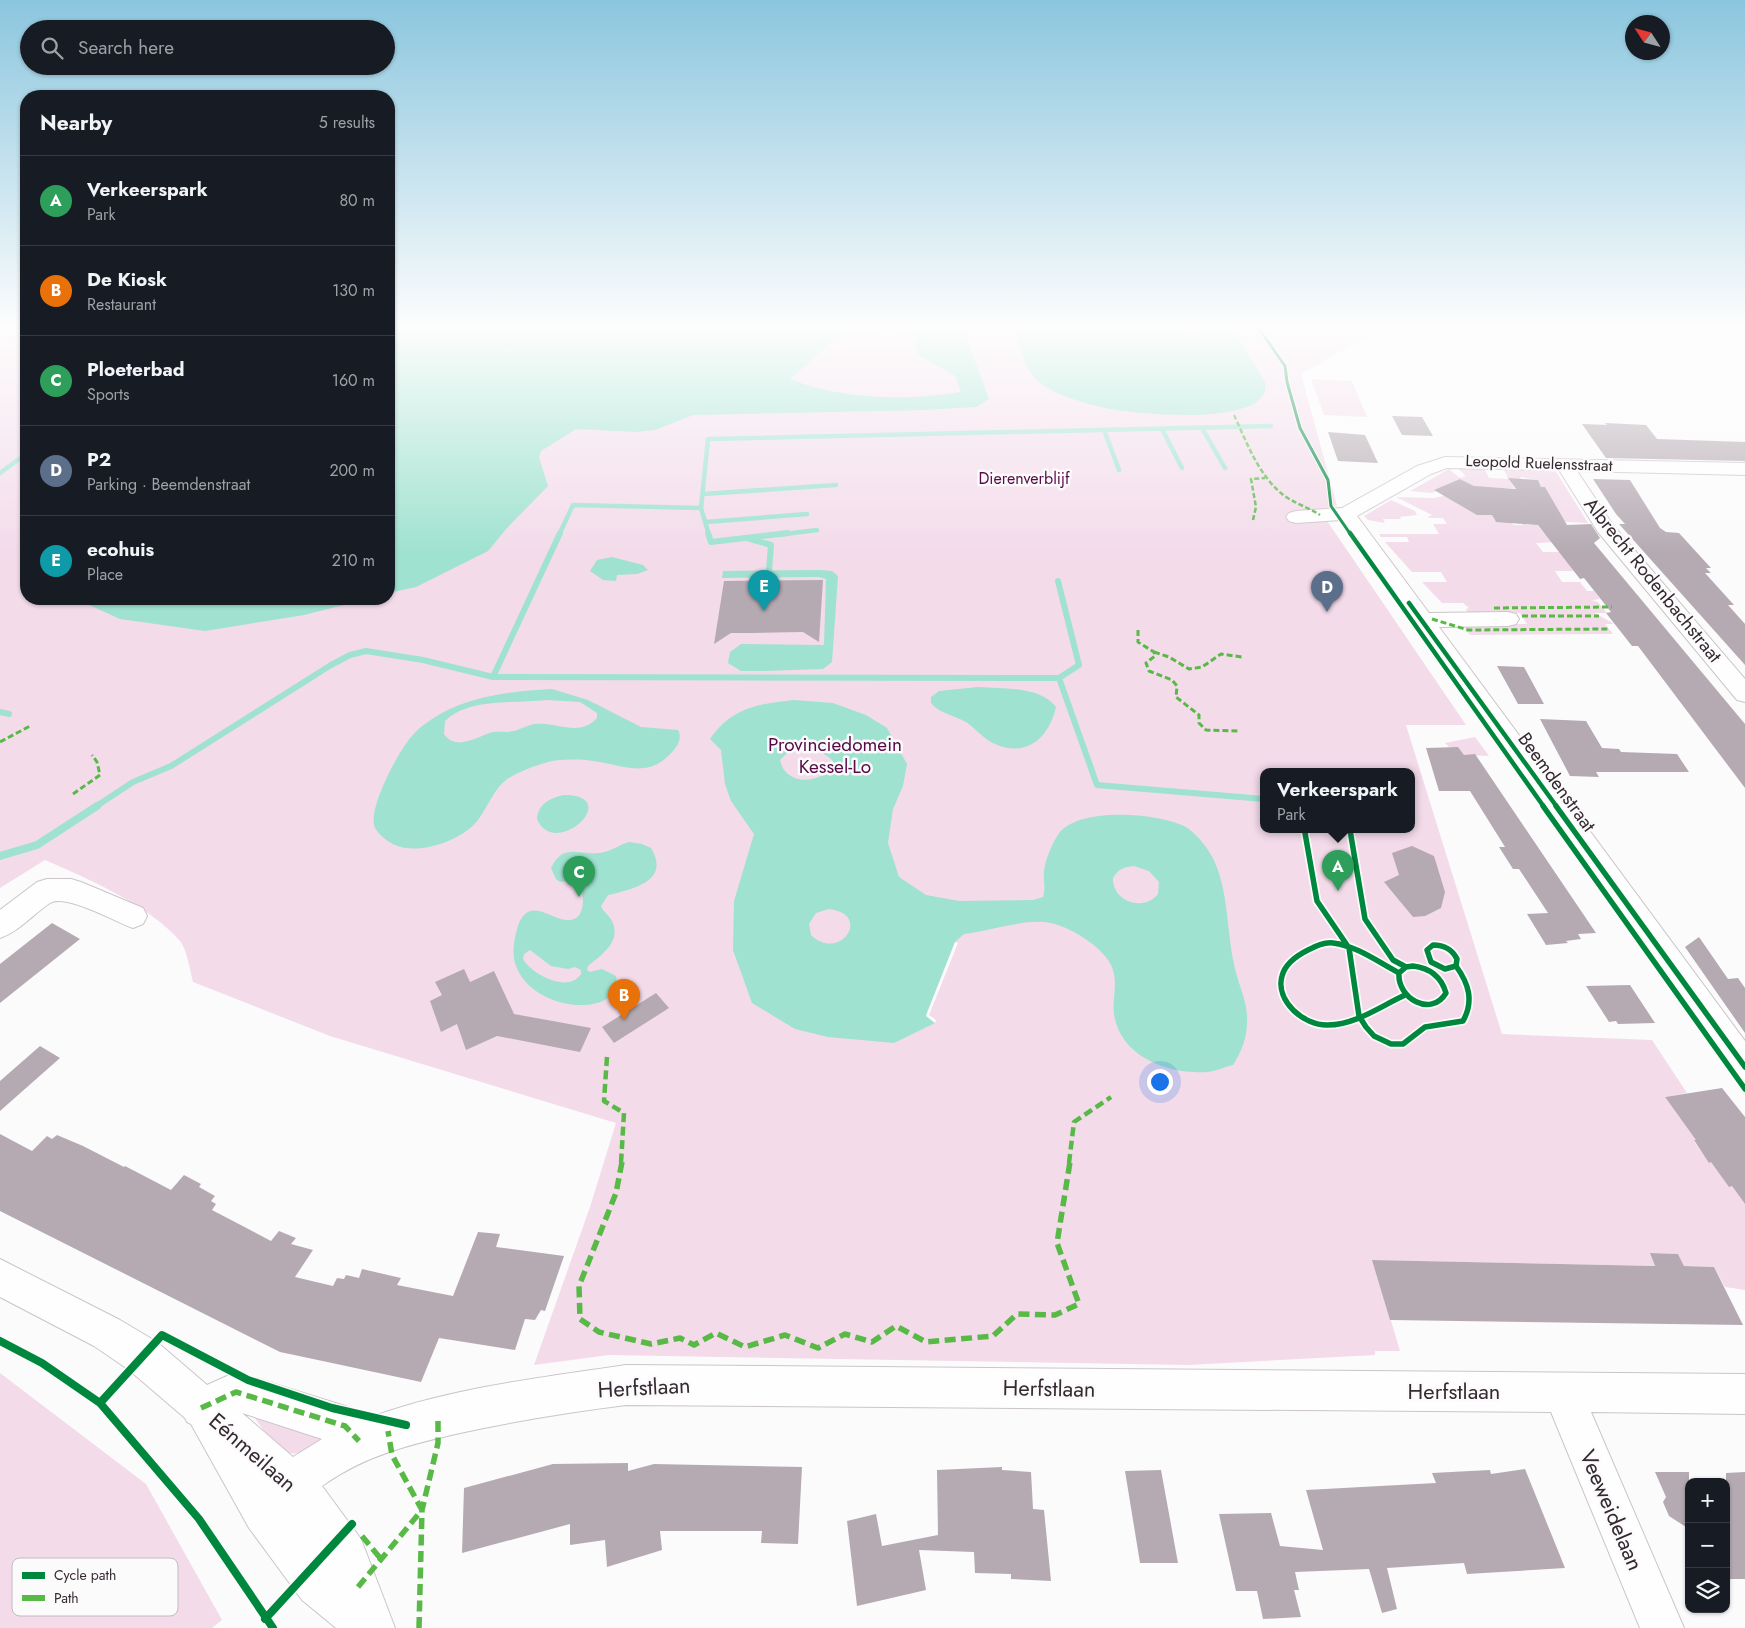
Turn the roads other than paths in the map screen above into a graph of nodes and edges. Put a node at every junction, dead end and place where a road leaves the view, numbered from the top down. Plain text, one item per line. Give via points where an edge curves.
1 (1564, 464) junction
2 (1745, 469) edge
3 (1346, 514) junction
4 (1296, 517) dead end
5 (1508, 619) dead end
6 (1421, 620) junction
7 (1745, 694) edge
8 (133, 916) dead end
9 (0, 926) edge
10 (1745, 1067) edge
11 (0, 1277) edge
12 (1562, 1392) junction
13 (1745, 1394) edge
14 (202, 1408) junction
15 (359, 1441) junction
16 (294, 1484) junction
17 (264, 1513) junction
18 (372, 1628) edge
19 (1662, 1628) edge

1 - 2 street, Leopold Ruelensstraat
1 - 3 street, Leopold Ruelensstraat via 1445,462 1424,470
1 - 7 street, Albrecht Rodenbachstraat via 1605,528
3 - 4 street
3 - 6 street, Beemdenstraat
5 - 6 street
6 - 10 street, Beemdenstraat
8 - 9 street via 71,890 46,890
11 - 14 street, Eénmeilaan via 107,1333 143,1356
12 - 13 street, Herfstlaan
12 - 15 street, Herfstlaan via 626,1385 485,1407 406,1425
12 - 19 street, Veeweidelaan
14 - 15 street via 236,1392 345,1426
14 - 16 street, Eénmeilaan
14 - 17 street, Eénmeilaan
15 - 16 street, Herfstlaan via 317,1464
16 - 17 street, Herfstlaan
16 - 18 street, Eénmeilaan via 346,1554
17 - 18 street, Eénmeilaan via 317,1585

